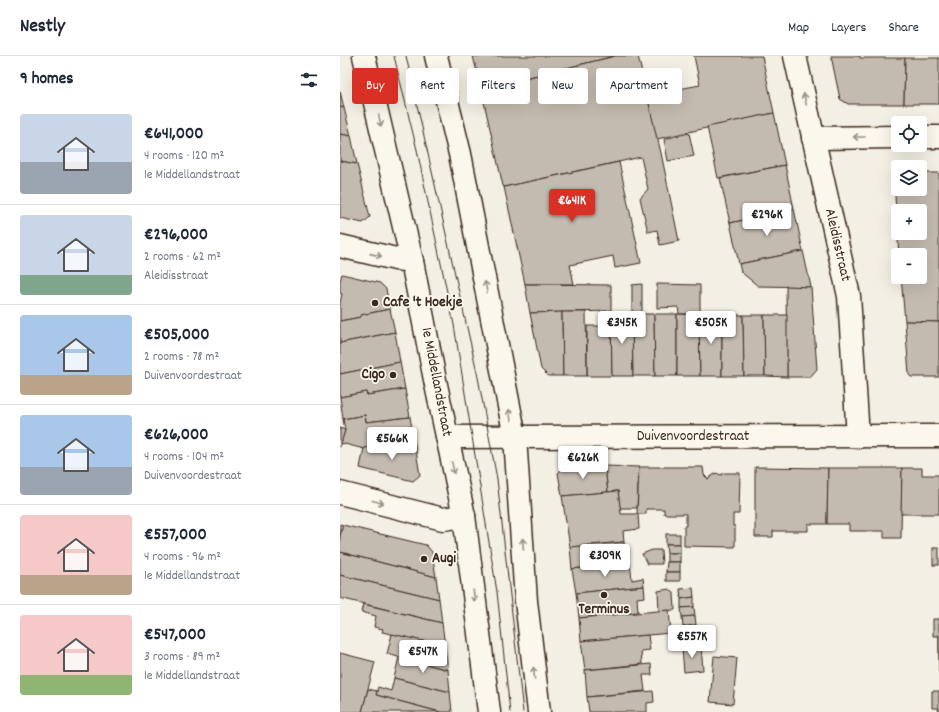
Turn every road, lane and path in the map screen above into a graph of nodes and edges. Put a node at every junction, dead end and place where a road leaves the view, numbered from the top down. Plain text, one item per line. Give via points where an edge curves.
1 (364, 56) edge
2 (436, 56) edge
3 (795, 56) edge
4 (891, 137) edge
5 (927, 137) edge
6 (939, 137) edge
7 (813, 138) junction
8 (340, 246) edge
9 (412, 261) junction
10 (939, 436) edge
11 (447, 437) junction
12 (515, 437) junction
13 (858, 437) junction
14 (340, 493) edge
15 (464, 516) junction
16 (489, 712) edge
17 (539, 712) edge

1 -> 9 street, 1e Middellandstraat
12 -> 2 street via 460,154
7 -> 3 street, Aleidisstraat
4 -> 7 street
5 - 6 street
7 - 13 street, Aleidisstraat via 849,296
8 -> 9 street
9 - 11 street, 1e Middellandstraat
10 - 13 street, Duivenvoordestraat
11 - 12 street, Duivenvoordestraat
11 -> 15 street, 1e Middellandstraat
12 - 13 street, Duivenvoordestraat
17 -> 12 street via 526,601
14 -> 15 street via 443,519
15 -> 16 street, 1e Middellandstraat

